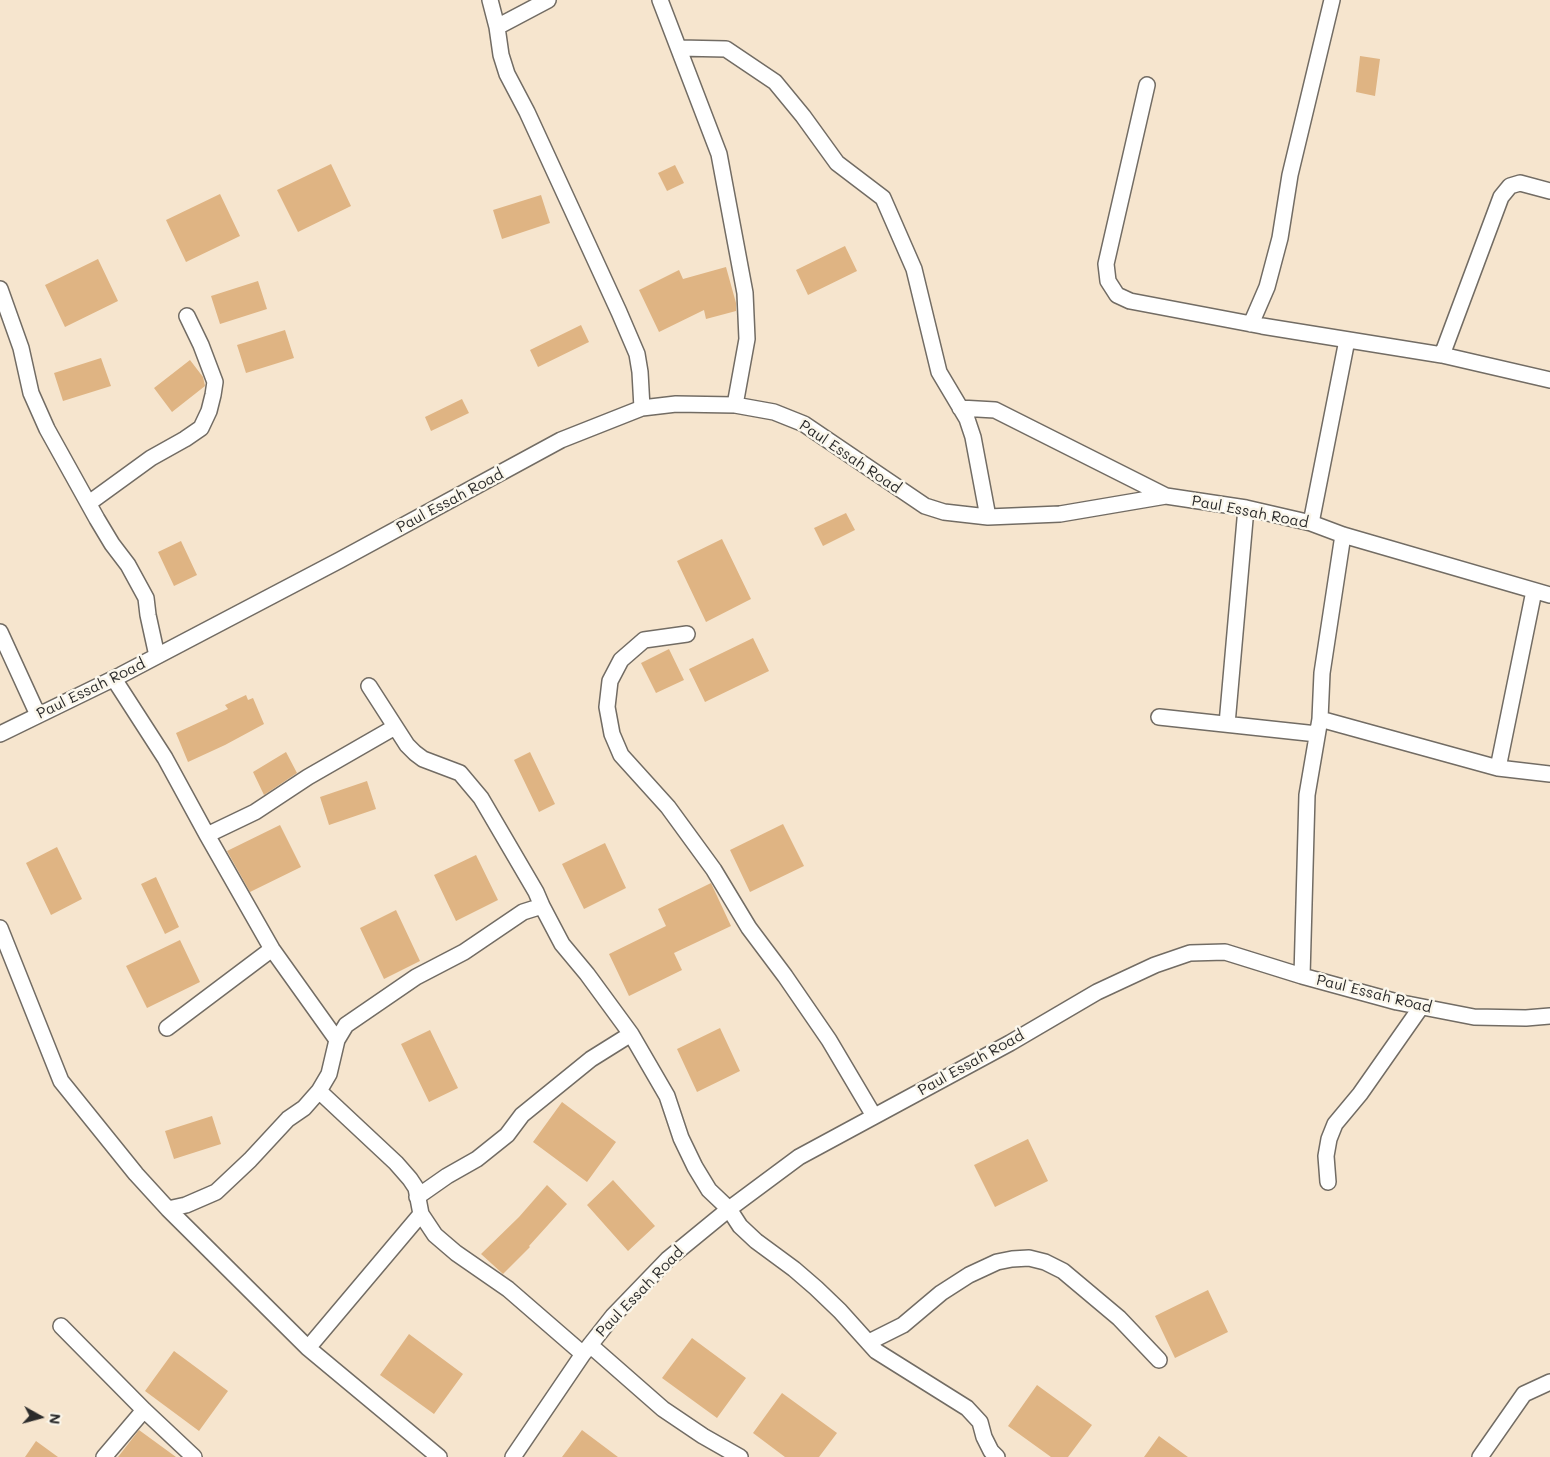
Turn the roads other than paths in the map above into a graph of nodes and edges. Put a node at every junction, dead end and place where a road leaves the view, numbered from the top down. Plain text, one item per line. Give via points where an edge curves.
1 (490, 0) edge
2 (548, 0) edge
3 (660, 0) edge
4 (1332, 0) edge
5 (497, 27) junction
6 (679, 48) junction
7 (1147, 84) dead end
8 (1550, 191) edge
9 (0, 290) edge
10 (187, 316) dead end
11 (1251, 324) junction
12 (1347, 340) junction
13 (1442, 355) junction
14 (1550, 380) edge
15 (735, 405) junction
16 (642, 408) junction
17 (960, 408) junction
18 (1166, 496) junction
19 (88, 503) junction
20 (1246, 508) junction
21 (988, 517) junction
22 (1311, 523) junction
23 (1343, 535) junction
24 (1534, 591) junction
25 (1550, 595) edge
26 (0, 632) edge
27 (687, 634) dead end
28 (157, 656) junction
29 (114, 679) junction
30 (370, 686) dead end
31 (38, 715) junction
32 (1159, 717) dead end
33 (1227, 724) junction
34 (1318, 726) junction
35 (395, 727) junction
36 (0, 734) edge
37 (1498, 768) junction
38 (1550, 774) edge
39 (206, 836) junction
40 (542, 906) junction
41 (0, 928) edge
42 (272, 949) junction
43 (1302, 976) junction
44 (1421, 1006) junction
45 (1550, 1016) edge
46 (167, 1028) dead end
47 (632, 1034) junction
48 (337, 1040) junction
49 (319, 1091) junction
50 (874, 1116) junction
51 (1328, 1182) dead end
52 (417, 1197) junction
53 (168, 1209) junction
54 (729, 1209) junction
55 (421, 1214) junction
56 (61, 1326) dead end
57 (869, 1342) junction
58 (308, 1348) junction
59 (586, 1350) junction
60 (1159, 1360) dead end
61 (1550, 1382) edge
62 (144, 1410) junction
63 (722, 1452) edge
64 (104, 1457) edge
65 (194, 1457) edge
66 (439, 1457) edge
67 (513, 1457) edge
68 (740, 1457) edge
69 (997, 1457) edge
70 (1480, 1457) edge

1 - 5 street
2 - 5 street
3 - 6 street
4 - 11 street via 1296,148 1280,238 1267,287
5 - 16 street via 507,74 637,354
6 - 15 street via 719,154 745,293 747,339
6 - 17 street via 726,49 775,82 837,163 884,198 914,269 939,372
7 - 11 street via 1106,264 1108,281 1117,294 1130,301
8 - 13 street via 1520,183 1510,186 1501,197
9 - 19 street via 21,348 31,393
10 - 19 street via 215,382 214,395 201,428 151,458
11 - 12 street
12 - 13 street
12 - 22 street
13 - 14 street
15 - 16 street, Paul Essah Road via 676,404
15 - 21 street, Paul Essah Road via 774,412 804,424 925,506 944,512
16 - 28 street, Paul Essah Road via 561,440
17 - 18 street via 995,410
17 - 21 street via 973,437
18 - 20 street, Paul Essah Road
18 - 21 street, Paul Essah Road via 1060,514
19 - 28 street via 146,598
20 - 22 street, Paul Essah Road
20 - 33 street
22 - 23 street, Paul Essah Road
23 - 24 street, Paul Essah Road
23 - 34 street via 1322,673
24 - 25 street, Paul Essah Road
24 - 37 street
26 - 31 street
27 - 50 street via 644,640 621,660 609,689 607,707 612,734 621,755 668,807 714,870 749,928 829,1040
28 - 29 street, Paul Essah Road
29 - 31 street, Paul Essah Road
29 - 39 street via 166,758
30 - 35 street
31 - 36 street, Paul Essah Road
32 - 33 street
33 - 34 street
34 - 37 street
34 - 43 street via 1307,796
35 - 39 street via 255,812
35 - 40 street via 419,756 460,773 468,782 481,798
37 - 38 street
39 - 42 street
40 - 47 street via 562,944
40 - 48 street via 523,912 464,952 416,977 346,1025
41 - 53 street via 60,1081
42 - 46 street
42 - 48 street
43 - 44 street, Paul Essah Road
43 - 50 street, Paul Essah Road via 1225,952 1190,953 1097,992
44 - 45 street, Paul Essah Road via 1474,1017
44 - 51 street via 1360,1094 1335,1124 1326,1156
47 - 52 street via 591,1060 522,1115 507,1134 477,1159
47 - 54 street via 667,1096 695,1167 709,1190
48 - 49 street via 329,1074
49 - 52 street via 396,1163 416,1188
49 - 53 street via 216,1192 186,1206
50 - 54 street, Paul Essah Road via 799,1157
52 - 55 street
53 - 58 street
54 - 57 street via 740,1226 809,1282
54 - 59 street, Paul Essah Road via 668,1259
55 - 58 street
55 - 59 street via 441,1240
56 - 62 street
57 - 60 street via 903,1325 941,1292 969,1275 997,1262 1029,1258 1063,1271 1119,1318
57 - 69 street via 876,1351 967,1408 980,1422 984,1437
58 - 66 street
59 - 63 street
59 - 67 street, Paul Essah Road
61 - 70 street via 1524,1394
62 - 64 street
62 - 65 street
63 - 68 street

